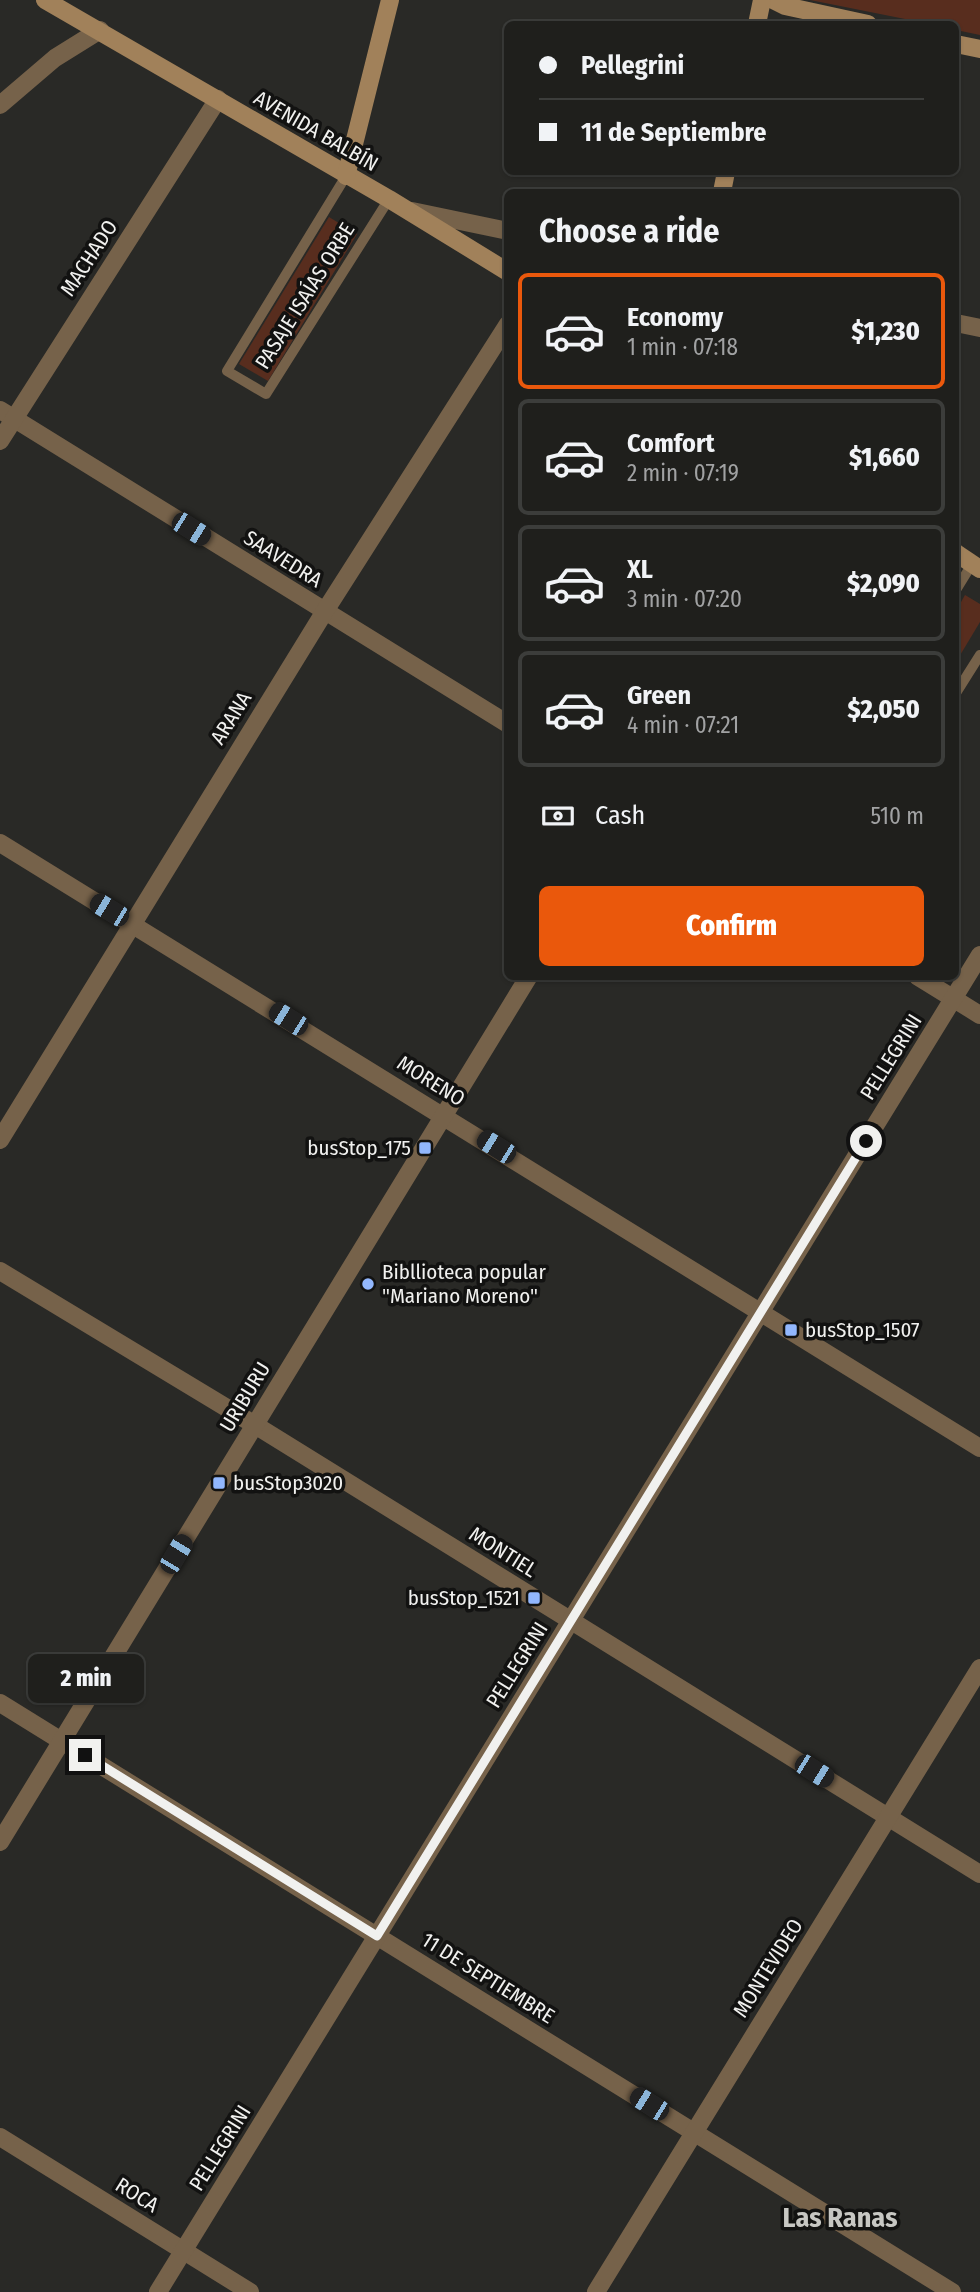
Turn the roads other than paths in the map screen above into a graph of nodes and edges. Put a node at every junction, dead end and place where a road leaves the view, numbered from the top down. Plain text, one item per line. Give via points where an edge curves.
1 (45, 0) edge
2 (390, 0) edge
3 (762, 0) edge
4 (772, 0) edge
5 (758, 21) edge
6 (854, 21) edge
7 (100, 30) junction
8 (959, 45) edge
9 (980, 50) edge
10 (218, 99) junction
11 (0, 105) edge
12 (346, 176) junction
13 (389, 199) junction
14 (407, 211) junction
15 (504, 230) edge
16 (504, 270) edge
17 (959, 324) edge
18 (980, 328) edge
19 (504, 330) edge
20 (6, 415) edge
21 (0, 441) edge
22 (959, 555) edge
23 (976, 567) edge
24 (959, 587) edge
25 (325, 611) junction
26 (980, 655) edge
27 (959, 688) edge
28 (504, 722) edge
29 (0, 843) edge
30 (131, 923) junction
31 (980, 955) edge
32 (527, 980) edge
33 (923, 980) edge
34 (953, 999) junction
35 (980, 1015) edge
36 (444, 1116) junction
37 (0, 1140) edge
38 (0, 1270) edge
39 (761, 1312) junction
40 (255, 1425) junction
41 (980, 1448) edge
42 (571, 1621) junction
43 (980, 1668) edge
44 (0, 1703) edge
45 (62, 1741) junction
46 (888, 1817) junction
47 (0, 1842) edge
48 (980, 1874) edge
49 (377, 1936) junction
50 (694, 2132) junction
51 (0, 2137) edge
52 (184, 2251) junction
53 (159, 2292) edge
54 (250, 2292) edge
55 (596, 2292) edge
56 (952, 2292) edge

1 - 7 main road, AVENIDA BALBÍN
2 - 12 main road
3 - 5 main road
4 - 6 main road
7 - 10 main road, AVENIDA BALBÍN
7 - 11 street via 55,58
8 - 9 main road
10 - 12 main road, AVENIDA BALBÍN
10 - 20 street, MACHADO
12 - 13 main road, AVENIDA BALBÍN
12 - 13 lane, PASAJE ISAÍAS ORBE via 227,371 266,394
13 - 14 main road, AVENIDA BALBÍN
14 - 15 street
14 - 16 main road, AVENIDA BALBÍN
17 - 18 street
19 - 25 street, ARANA
20 - 21 street, MACHADO
20 - 25 street, SAAVEDRA
22 - 23 main road
23 - 24 lane
25 - 28 street, SAAVEDRA
25 - 30 street, ARANA
26 - 27 lane
29 - 30 street, MORENO
30 - 36 street, MORENO
30 - 37 street, ARANA
31 - 34 street, PELLEGRINI
32 - 36 street, URIBURU
33 - 34 street
34 - 35 street
34 - 39 street, PELLEGRINI
36 - 39 street, MORENO
36 - 40 street, URIBURU
38 - 40 street, MONTIEL
39 - 41 street, MORENO
39 - 42 street, PELLEGRINI
40 - 42 street, MONTIEL
40 - 45 street, URIBURU
42 - 46 street, MONTIEL
42 - 49 street, PELLEGRINI
43 - 46 street, MONTEVIDEO
44 - 45 street, 11 DE SEPTIEMBRE
45 - 47 street, URIBURU
45 - 49 street, 11 DE SEPTIEMBRE
46 - 48 street, MONTIEL
46 - 50 street, MONTEVIDEO
49 - 50 street, 11 DE SEPTIEMBRE
49 - 52 street, PELLEGRINI
50 - 55 street, MONTEVIDEO
50 - 56 street, 11 DE SEPTIEMBRE
51 - 52 street, ROCA
52 - 53 street, PELLEGRINI
52 - 54 street, ROCA

